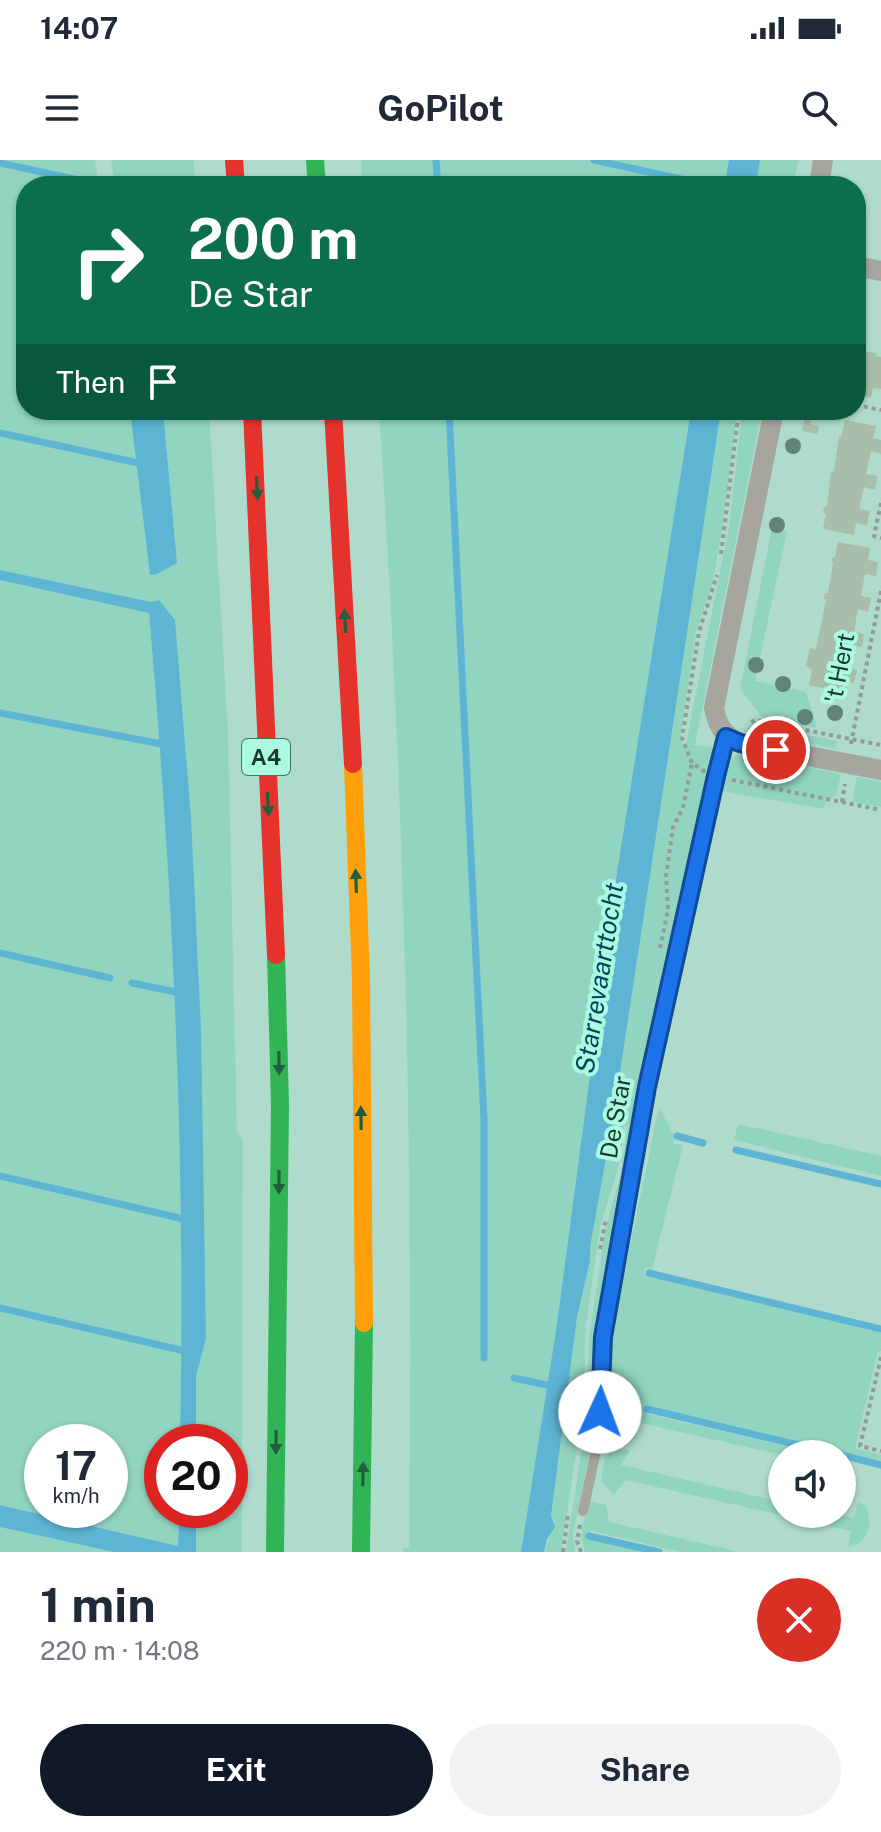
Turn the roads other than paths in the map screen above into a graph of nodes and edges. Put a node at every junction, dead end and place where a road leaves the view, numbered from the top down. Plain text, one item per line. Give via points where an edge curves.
1 (252, 420) edge
2 (334, 420) edge
3 (772, 420) edge
4 (726, 737) junction
5 (881, 770) edge
6 (583, 1511) road end
7 (275, 1552) edge
8 (361, 1552) edge

1 -> 7 highway, A4 via 280,1104
8 -> 2 highway via 359,975
3 - 4 street via 714,708
4 - 5 street
4 - 6 lane, De Star via 647,1087 603,1337 599,1437

